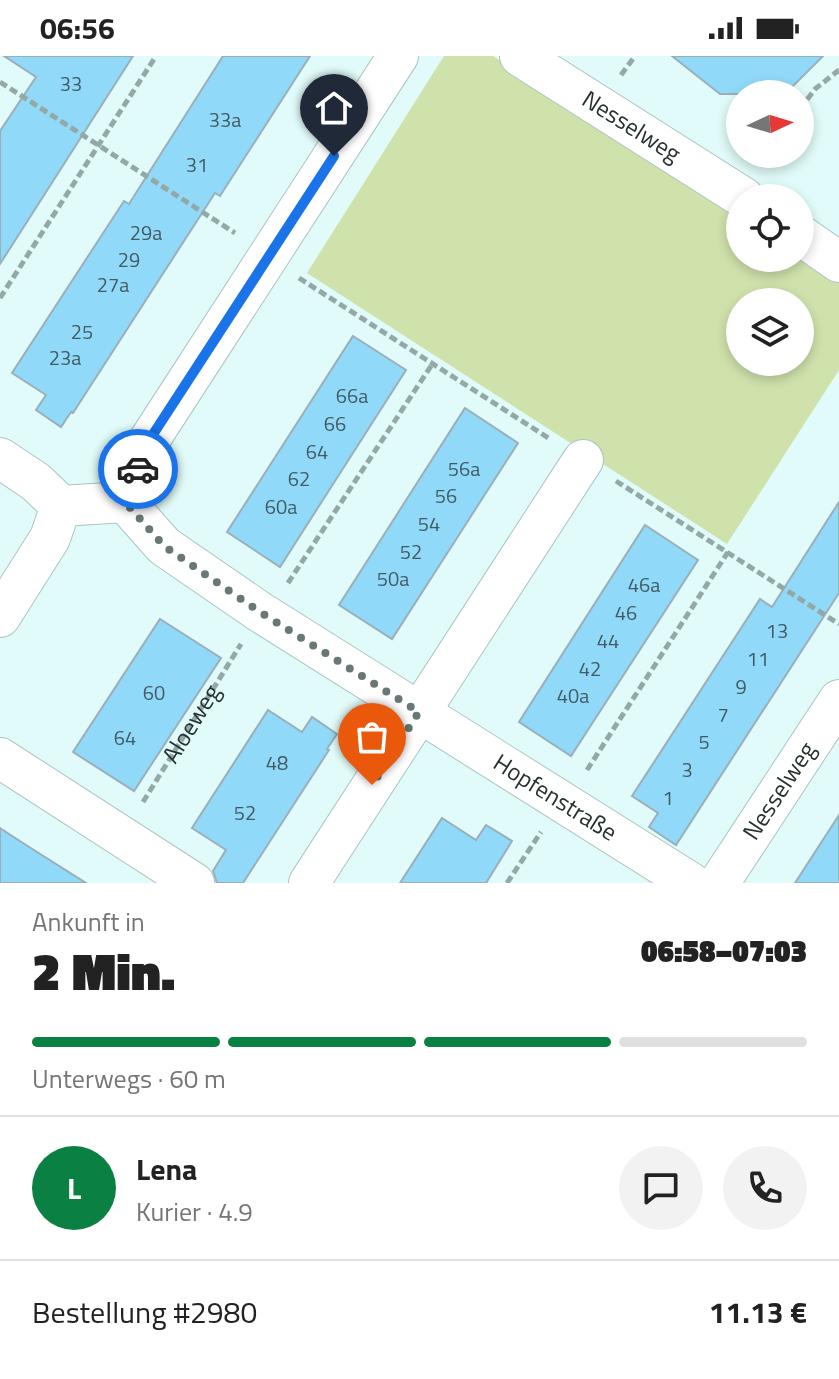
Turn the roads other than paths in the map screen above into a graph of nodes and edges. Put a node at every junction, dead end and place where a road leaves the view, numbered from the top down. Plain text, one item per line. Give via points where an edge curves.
1 (398, 56) edge
2 (520, 56) edge
3 (726, 187) edge
4 (814, 245) edge
5 (839, 262) edge
6 (0, 458) edge
7 (583, 460) dead end
8 (125, 502) junction
9 (61, 506) junction
10 (0, 617) edge
11 (839, 700) edge
12 (419, 712) junction
13 (0, 758) edge
14 (194, 883) edge
15 (309, 883) edge
16 (691, 883) edge
17 (719, 883) edge

1 - 8 street via 150,439
2 - 3 street, Nesselweg
4 - 5 street
6 - 9 street
7 - 12 street
8 - 9 street
8 - 12 street, Hopfenstraße via 164,546
9 - 10 street via 50,538
11 - 17 street, Nesselweg
12 - 15 street
12 - 16 street, Hopfenstraße
13 - 14 street

